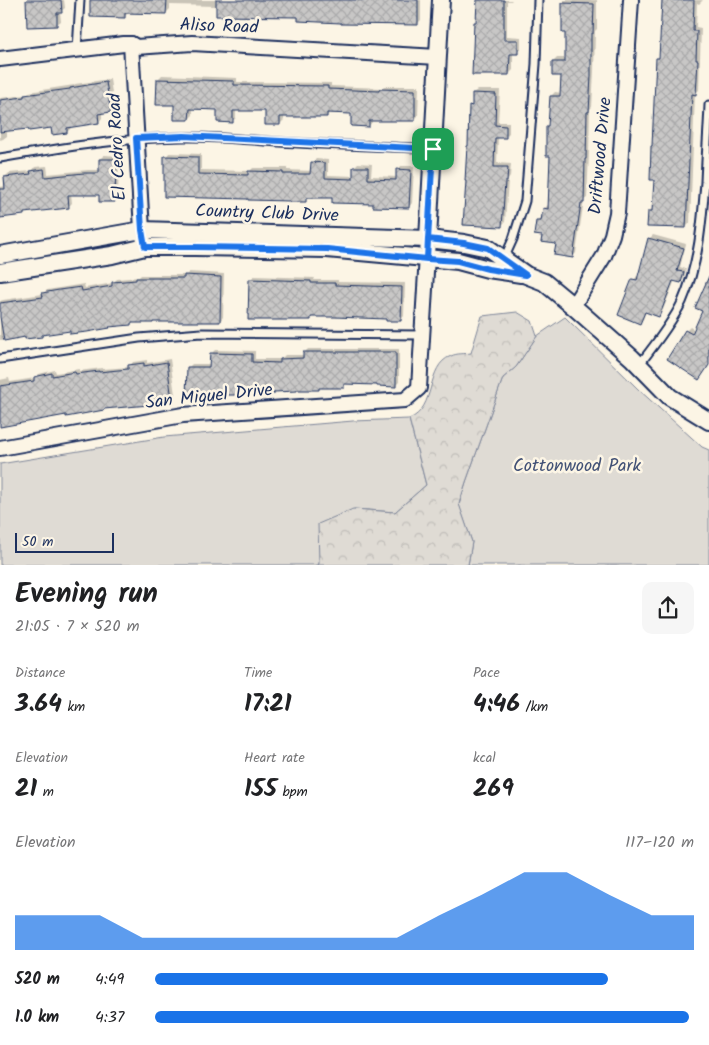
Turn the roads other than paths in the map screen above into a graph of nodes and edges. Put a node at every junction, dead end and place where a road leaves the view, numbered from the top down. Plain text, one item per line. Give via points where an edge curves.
1 (80, 0) edge
2 (441, 0) edge
3 (538, 0) edge
4 (632, 0) edge
5 (131, 44) junction
6 (77, 50) junction
7 (438, 57) junction
8 (0, 59) edge
9 (709, 105) edge
10 (136, 138) junction
11 (433, 149) junction
12 (0, 158) edge
13 (142, 230) junction
14 (428, 239) junction
15 (145, 247) junction
16 (0, 255) edge
17 (427, 259) junction
18 (504, 259) junction
19 (0, 272) edge
20 (526, 275) junction
21 (574, 306) junction
22 (423, 335) junction
23 (0, 360) edge
24 (639, 365) junction
25 (709, 422) edge
26 (0, 448) edge

1 - 6 lane
2 - 7 street
3 - 18 lane via 525,202
4 - 21 street, Driftwood Drive via 617,213 604,256
5 - 6 street, Aliso Road
5 - 7 street, Aliso Road via 136,47 192,43
5 - 10 street, El Cedro Road
6 - 8 street, Aliso Road
7 - 11 street
9 - 24 lane via 702,218 692,272 681,303
10 - 11 lane via 192,137
10 - 12 lane
10 - 13 street, El Cedro Road
11 - 14 street
13 - 14 street, Country Club Drive
13 - 15 street, El Cedro Road
13 - 16 street, Country Club Drive
14 - 17 street
14 - 18 street, Country Club Drive via 488,248
15 - 17 street, Country Club Drive via 327,249
15 - 19 street, Country Club Drive
17 - 20 street, Country Club Drive via 458,261
17 - 22 street
18 - 20 street, Country Club Drive
20 - 21 street, Country Club Drive via 544,282
21 - 24 street, Country Club Drive
22 - 23 lane via 201,333 139,338
22 - 26 street, San Miguel Drive via 419,388 405,400 183,415
24 - 25 street, Country Club Drive via 670,396

